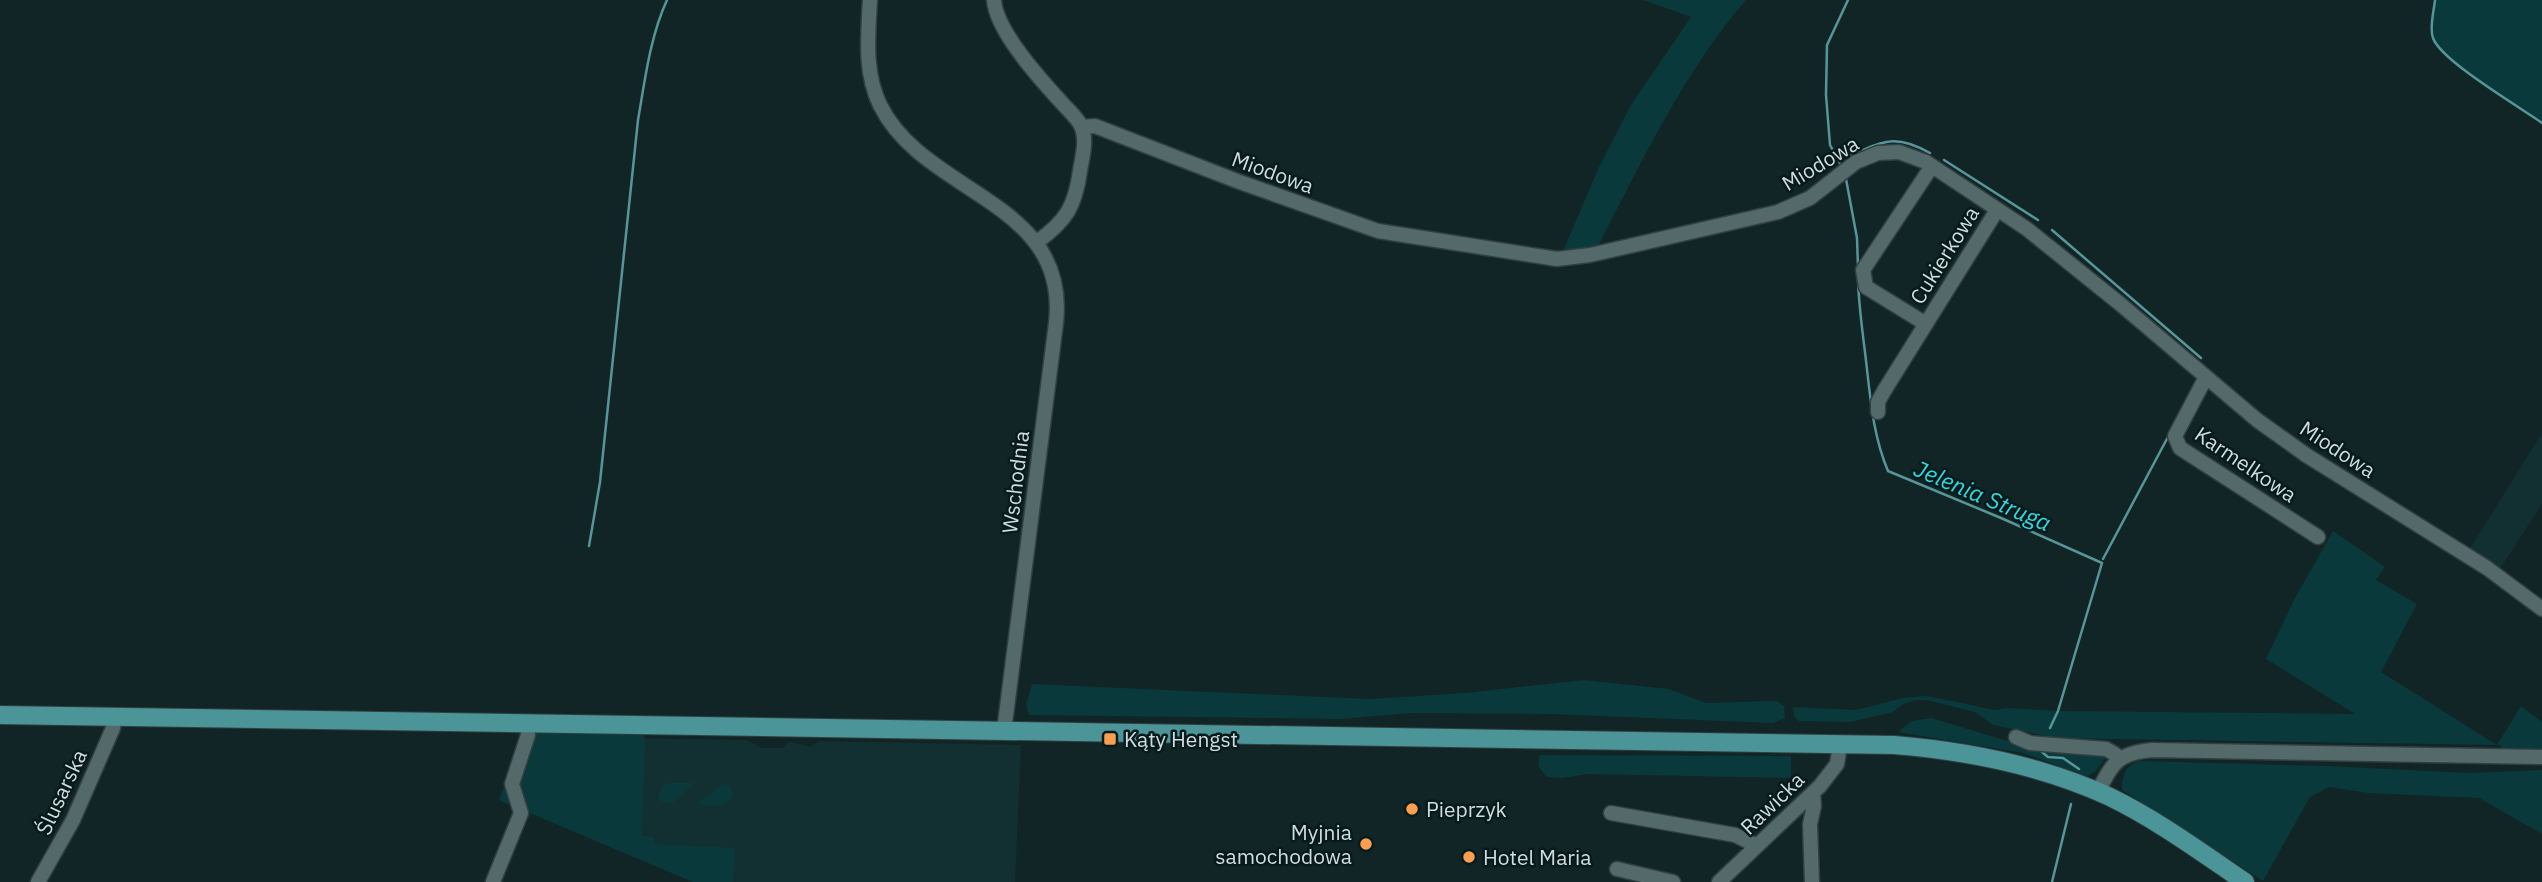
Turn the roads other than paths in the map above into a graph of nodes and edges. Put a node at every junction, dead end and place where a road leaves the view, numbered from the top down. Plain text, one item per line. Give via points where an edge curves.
1 (870, 0) edge
2 (994, 0) edge
3 (1082, 127) junction
4 (1932, 166) junction
5 (1997, 209) junction
6 (1037, 242) junction
7 (1926, 324) junction
8 (2206, 377) junction
9 (1878, 412) dead end
10 (2318, 537) dead end
11 (2542, 609) edge
12 (0, 715) edge
13 (115, 717) junction
14 (527, 724) junction
15 (1004, 731) junction
16 (2016, 737) dead end
17 (1840, 745) junction
18 (2542, 757) edge
19 (2118, 760) junction
20 (2098, 792) junction
21 (1813, 793) junction
22 (1611, 813) dead end
23 (1757, 846) junction
24 (1618, 869) dead end
25 (38, 882) edge
26 (493, 882) edge
27 (1673, 882) edge
28 (1719, 882) edge
29 (1812, 882) edge
30 (2245, 882) edge

1 - 6 street via 869,71 880,107 902,136 932,162 1021,225
2 - 3 street via 998,20
3 - 4 street, Miodowa via 1095,126 1378,232 1557,260 1778,212 1810,198 1856,162 1878,153 1899,152
3 - 6 street via 1084,144 1073,204 1061,223
4 - 5 street, Miodowa
4 - 7 street, Cukierkowa via 1863,270 1866,286
5 - 7 street, Cukierkowa
5 - 8 street, Miodowa via 2099,286
6 - 15 street, Wschodnia via 1056,289 1057,316
7 - 9 street, Cukierkowa via 1884,391
8 - 10 street, Karmelkowa via 2175,436 2180,448
8 - 11 street, Miodowa via 2296,448 2487,568
12 - 13 main road
13 - 14 main road
13 - 25 street, Ślusarska via 76,813
14 - 15 main road
14 - 26 street via 528,735 512,784 521,813
15 - 17 main road
16 - 19 street via 2030,743 2106,749
17 - 20 main road via 1894,745 1982,756
17 - 21 street, Rawicka via 1833,770
18 - 19 street via 2152,750 2131,752
19 - 20 street
20 - 30 main road via 2159,825
21 - 23 street, Rawicka
21 - 29 street
22 - 23 street via 1735,835
23 - 28 street, Rawicka
24 - 27 street

